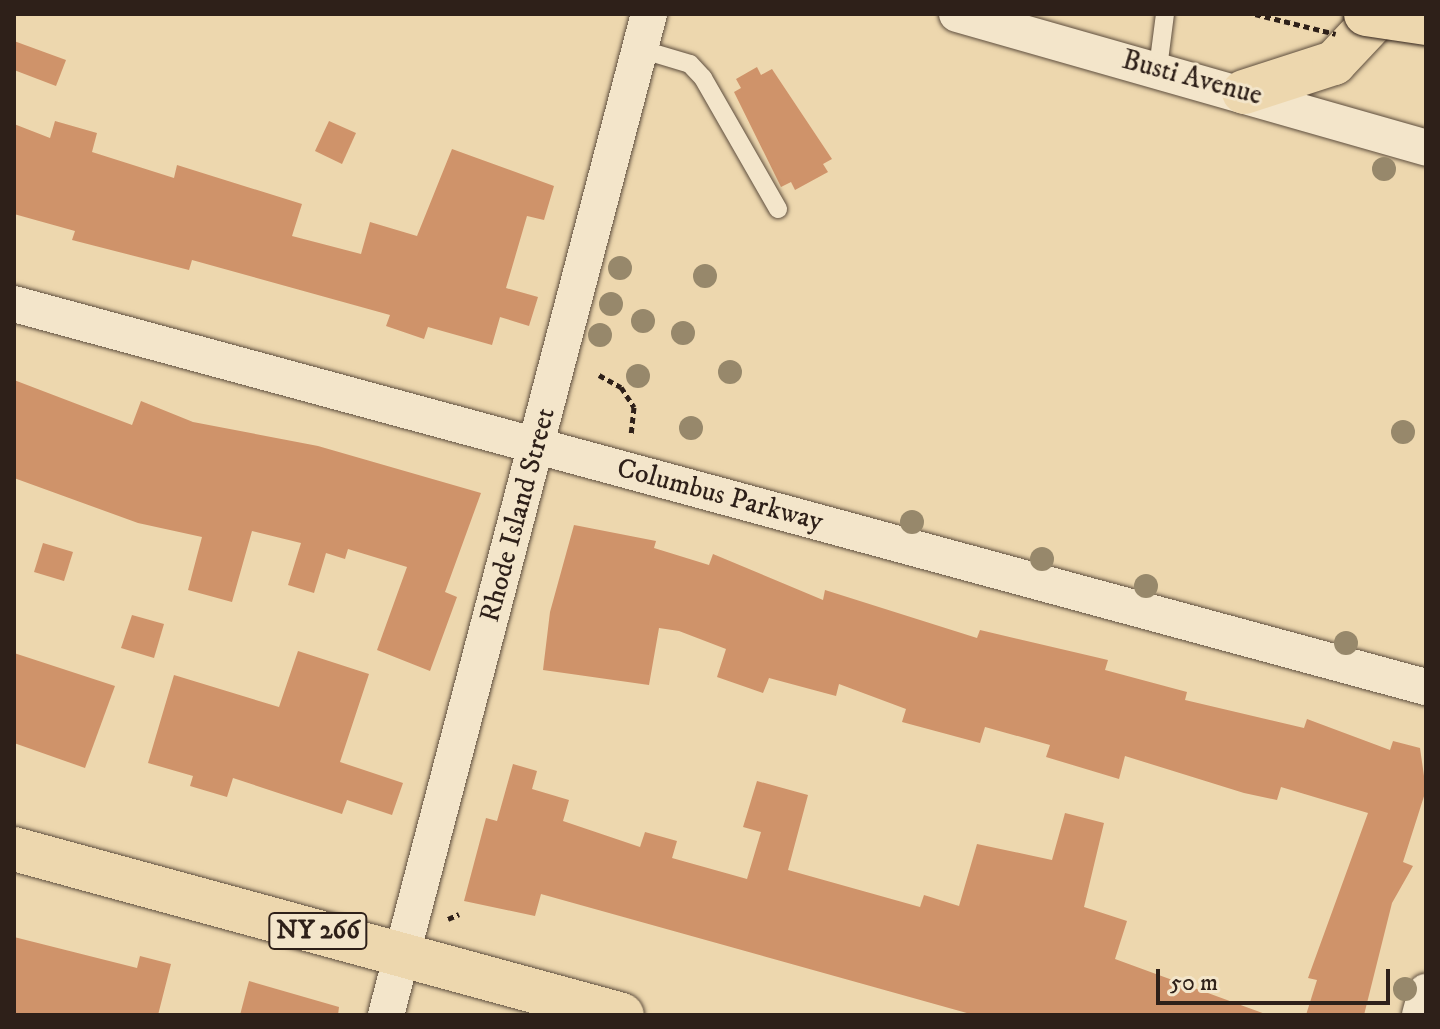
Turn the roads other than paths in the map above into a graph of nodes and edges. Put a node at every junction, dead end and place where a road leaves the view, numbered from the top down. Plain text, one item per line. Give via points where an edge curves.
1 (649, 14) edge
2 (957, 14) edge
3 (1165, 14) edge
4 (1366, 14) edge
5 (1380, 14) edge
6 (1426, 23) edge
7 (640, 49) junction
8 (1158, 68) junction
9 (1244, 92) junction
10 (1426, 148) edge
11 (778, 209) dead end
12 (14, 304) edge
13 (536, 446) junction
14 (1426, 687) edge
15 (14, 849) edge
16 (403, 954) junction
17 (1426, 992) edge
18 (386, 1015) edge
19 (622, 1015) edge
20 (1420, 1015) edge

1 - 7 street, Rhode Island Street
2 - 8 street, Busti Avenue
3 - 8 lane
4 - 6 main road, bridge
5 - 9 main road via 1334,63
7 - 11 lane via 690,64 703,78
7 - 13 street, Rhode Island Street
8 - 9 street, Busti Avenue
9 - 10 street, Busti Avenue
12 - 13 street, Columbus Parkway
13 - 14 street, Columbus Parkway
13 - 16 street, Rhode Island Street
15 - 16 main road, NY 266
16 - 18 street, Rhode Island Street
16 - 19 main road, NY 266
17 - 20 street

